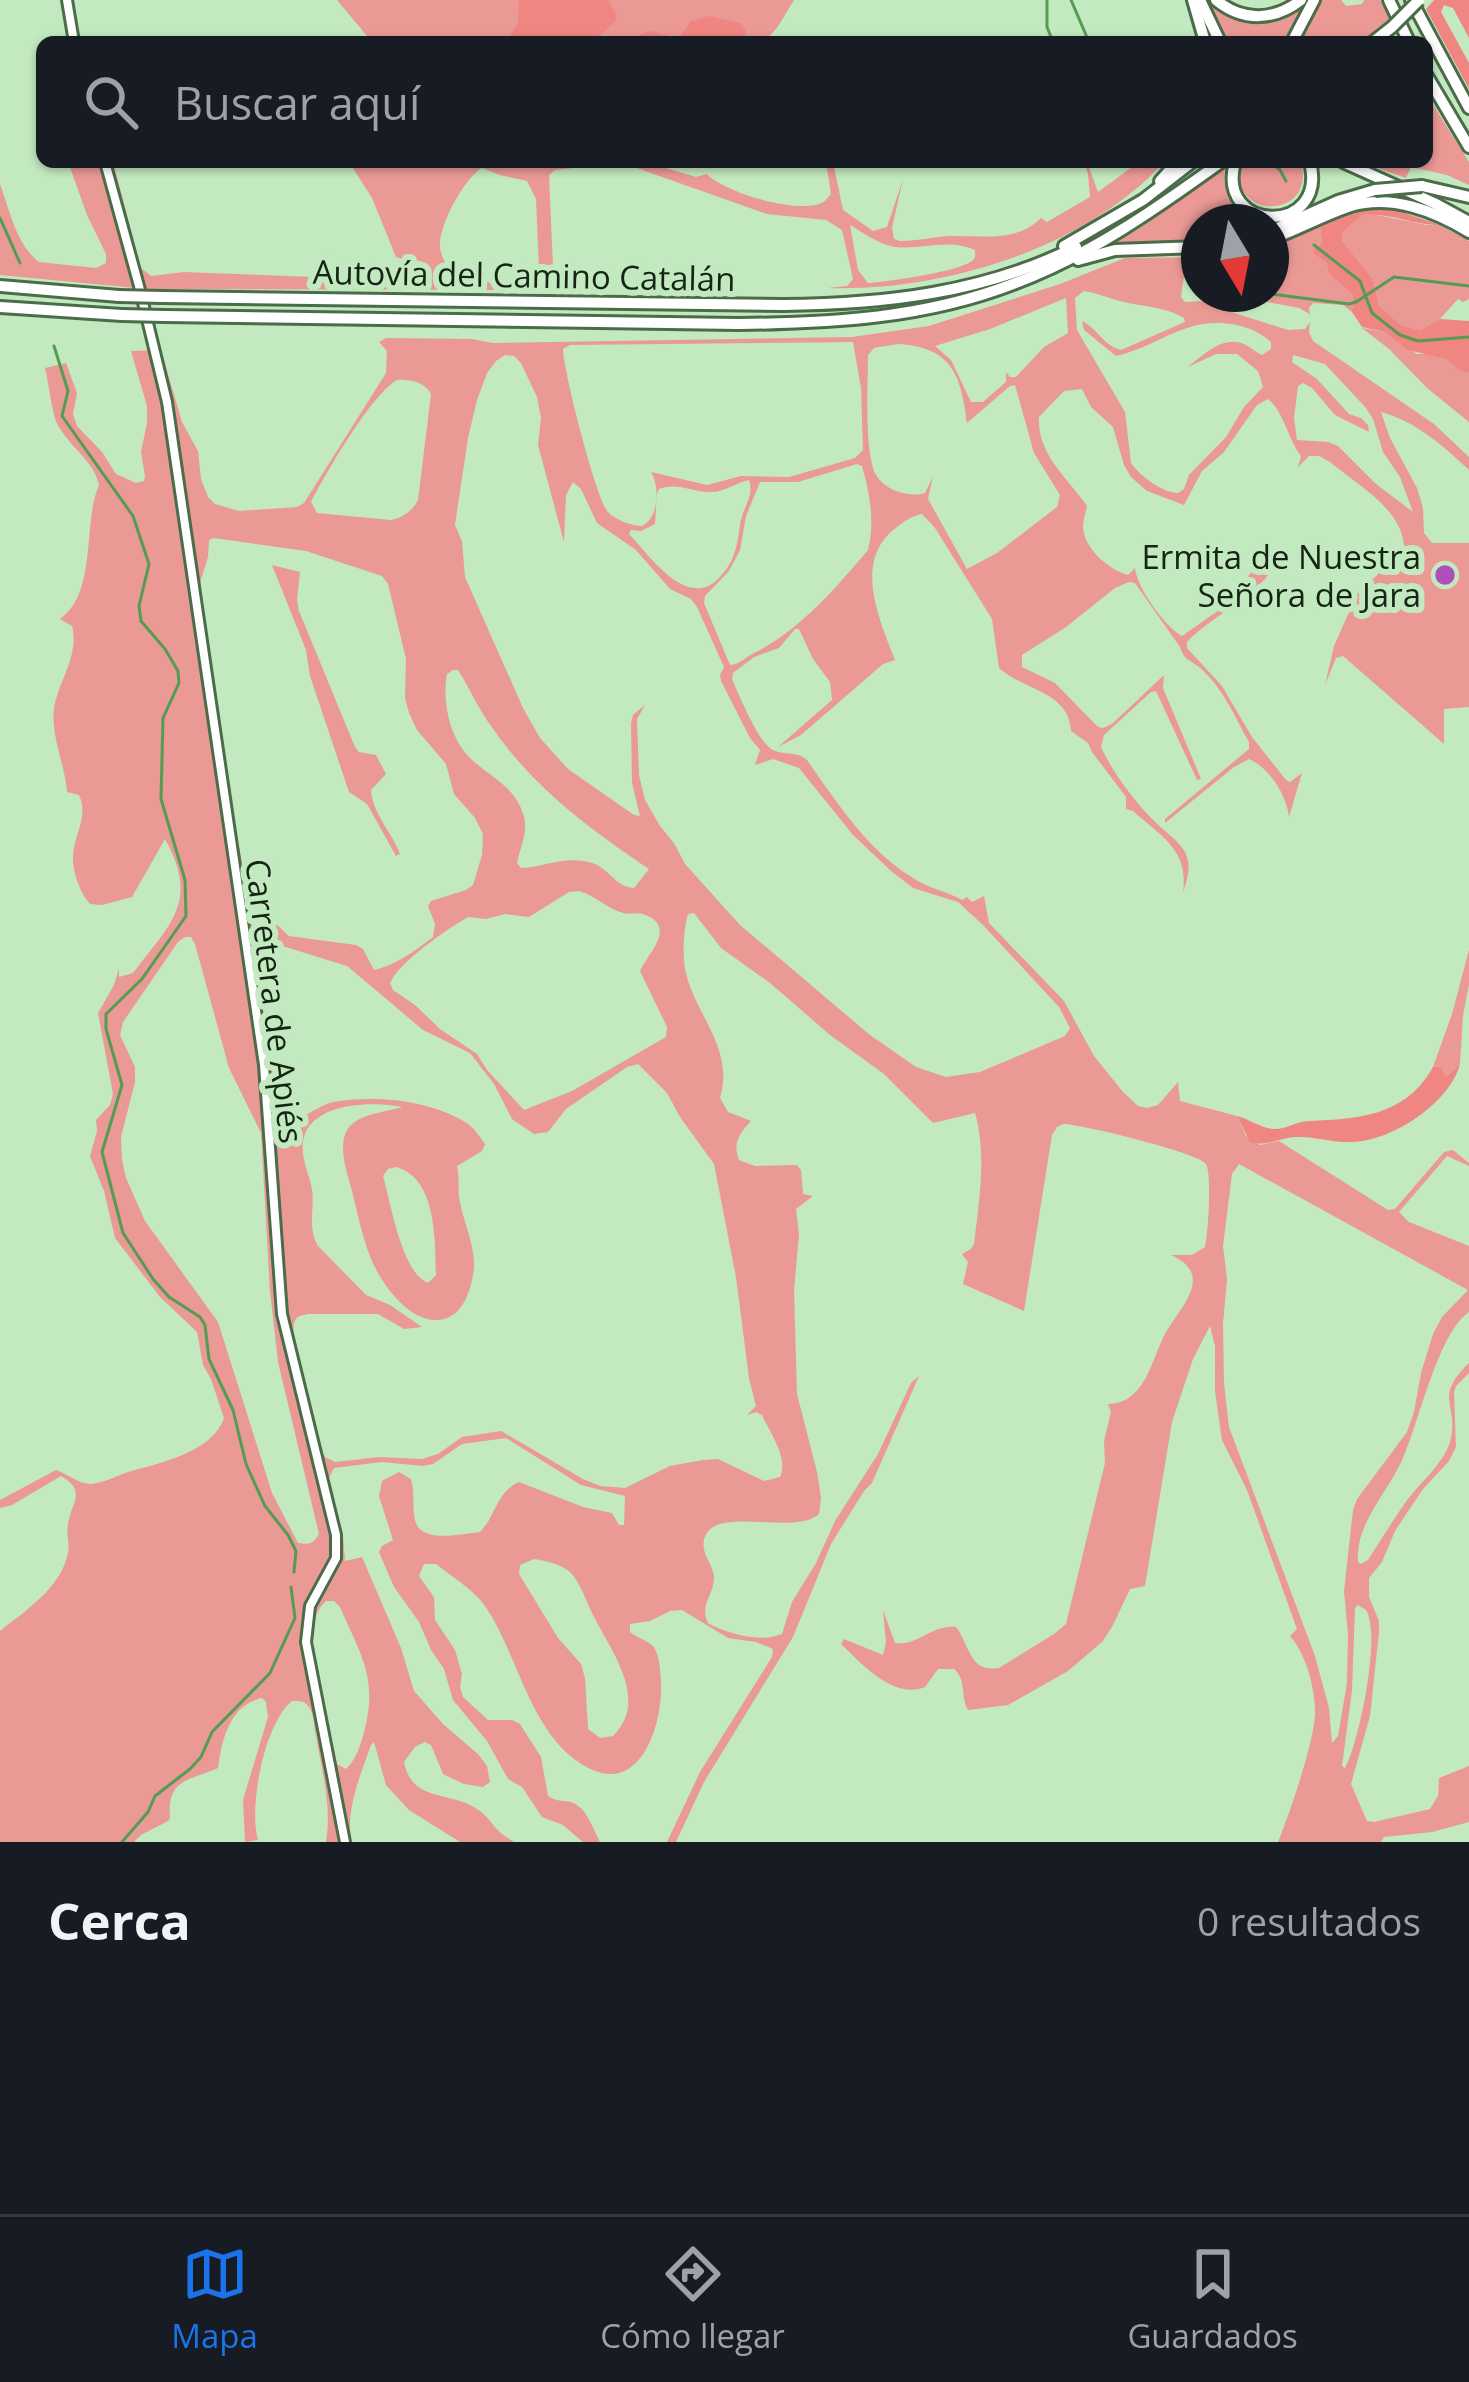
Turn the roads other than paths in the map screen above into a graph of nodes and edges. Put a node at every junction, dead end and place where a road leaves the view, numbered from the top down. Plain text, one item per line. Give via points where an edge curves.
1 (67, 0) edge
2 (1197, 0) edge
3 (1216, 0) edge
4 (1301, 0) edge
5 (1314, 0) edge
6 (1389, 0) edge
7 (1415, 0) edge
8 (73, 36) edge
9 (1204, 36) edge
10 (1217, 36) edge
11 (1295, 36) edge
12 (1382, 36) edge
13 (1406, 36) edge
14 (1433, 86) edge
15 (1469, 108) edge
16 (1469, 147) edge
17 (107, 168) edge
18 (1171, 168) edge
19 (1184, 168) edge
20 (1201, 168) edge
21 (1212, 168) edge
22 (1233, 168) edge
23 (1311, 168) edge
24 (1357, 168) edge
25 (1469, 197) edge
26 (1132, 208) junction
27 (1469, 222) edge
28 (1289, 226) edge
29 (1289, 229) edge
30 (1469, 232) edge
31 (1181, 248) edge
32 (1047, 265) junction
33 (0, 286) edge
34 (783, 305) junction
35 (0, 307) edge
36 (345, 1842) edge

1 - 8 street
2 - 9 highway
2 - 10 highway
3 - 4 highway via 1257,17
5 - 11 highway
6 - 13 highway
7 - 12 highway, bridge
7 - 15 highway
14 - 16 highway
17 - 36 street, Carretera de Apiés via 167,402 264,1065 282,1314 336,1535 336,1558 310,1606 306,1642
18 - 26 highway
19 - 26 highway
20 - 32 highway
21 - 32 highway via 1131,224
22 - 23 highway via 1239,201 1276,218 1307,199
24 - 27 highway
25 - 28 highway, bridge via 1422,186 1375,190
26 - 34 highway via 1063,246 975,278
29 - 30 highway via 1374,202 1422,210
31 - 32 highway via 1115,250
32 - 34 highway, Autovía del Camino Catalán via 928,296
32 - 35 highway, Autovía del Camino Catalán, bridge via 939,307 850,321 164,316
33 - 34 highway, Autovía del Camino Catalán, bridge via 162,298

